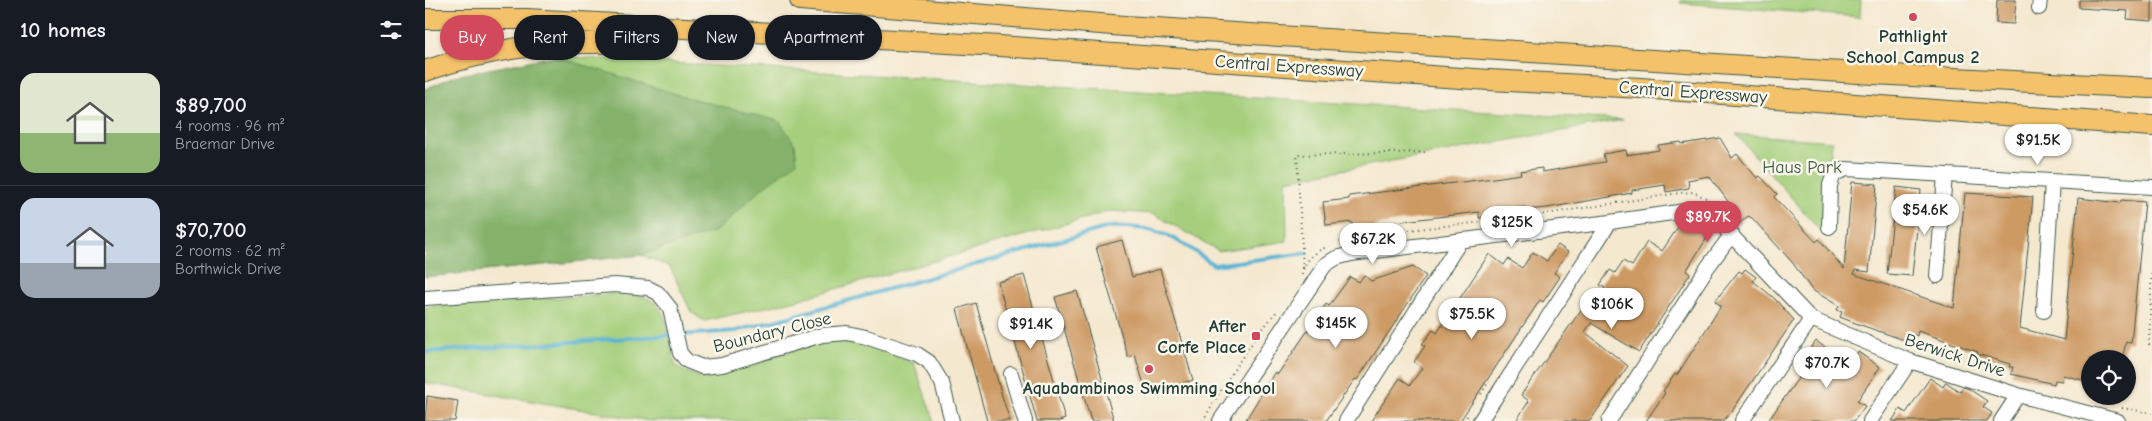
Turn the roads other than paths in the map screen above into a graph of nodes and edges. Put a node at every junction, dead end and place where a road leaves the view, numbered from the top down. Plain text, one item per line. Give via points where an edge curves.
1 (800, 0) edge
2 (425, 19) edge
3 (595, 23) edge
4 (678, 28) edge
5 (595, 44) edge
6 (425, 71) edge
7 (2152, 88) edge
8 (2152, 126) edge
9 (1945, 175) junction
10 (2052, 181) junction
11 (2152, 187) edge
12 (1610, 222) junction
13 (1829, 227) dead end
14 (1731, 234) junction
15 (1461, 240) junction
16 (1937, 276) dead end
17 (425, 298) edge
18 (2044, 312) dead end
19 (1811, 319) junction
20 (1910, 361) junction
21 (1011, 374) dead end
22 (2018, 395) junction
23 (952, 421) edge
24 (1025, 421) edge
25 (1213, 421) edge
26 (1345, 421) edge
27 (1480, 421) edge
28 (1609, 421) edge
29 (1742, 421) edge
30 (1871, 421) edge
31 (2001, 421) edge
32 (2118, 421) edge

1 - 7 highway, Central Expressway via 1165,29
2 - 3 highway, Central Expressway
4 - 8 highway, Central Expressway via 1641,88
5 - 6 highway via 500,49
9 - 10 street
9 - 13 street via 1846,169 1834,174 1830,185
9 - 16 street
10 - 11 street
10 - 18 street
12 - 14 street, Berwick Drive via 1699,210 1708,213
12 - 15 street, Berwick Drive
12 - 27 street
14 - 19 street, Berwick Drive
14 - 28 street
15 - 25 street, Berwick Drive via 1351,254 1325,265
15 - 26 street
17 - 23 street, Boundary Close via 638,286 653,290 670,308 677,346 687,361 708,367 830,333 874,339 917,354 929,362 942,383
19 - 20 street, Berwick Drive
19 - 29 street
20 - 22 street, Berwick Drive
20 - 30 street
21 - 24 street
22 - 31 street
22 - 32 street, Berwick Drive

